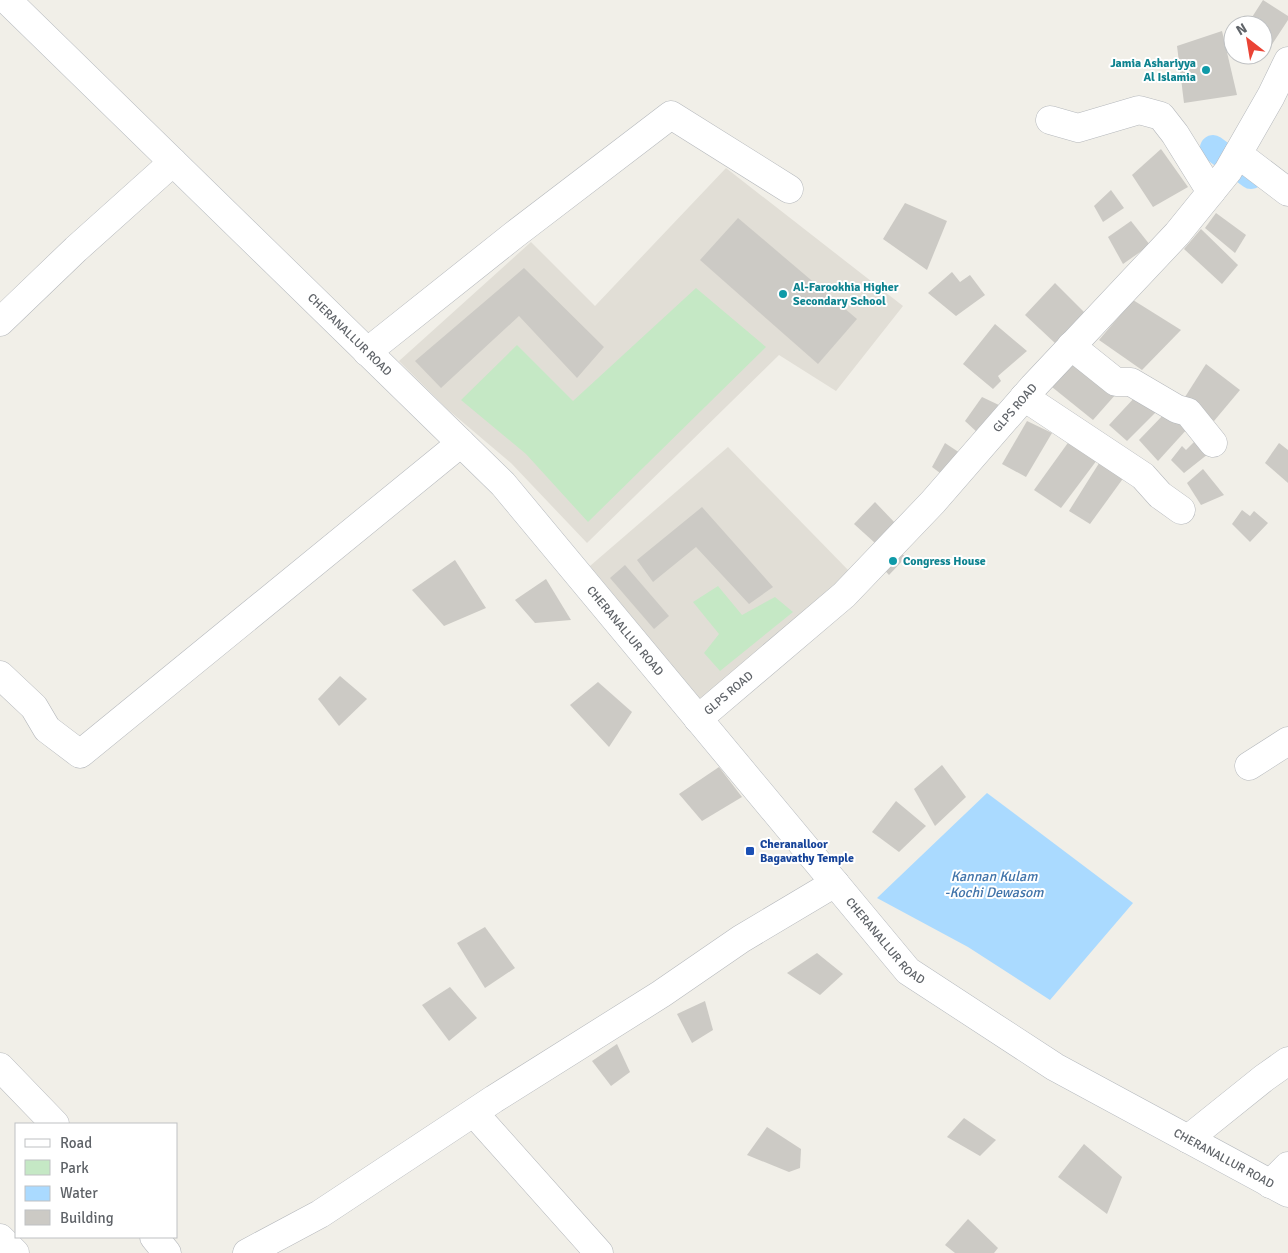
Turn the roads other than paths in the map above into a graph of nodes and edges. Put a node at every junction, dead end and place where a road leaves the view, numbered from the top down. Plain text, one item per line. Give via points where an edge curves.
1 (7, 0) edge
2 (1288, 60) edge
3 (1050, 120) dead end
4 (1235, 160) junction
5 (173, 162) junction
6 (790, 189) dead end
7 (1211, 192) junction
8 (1288, 192) edge
9 (0, 322) edge
10 (1071, 346) junction
11 (367, 352) junction
12 (1024, 397) junction
13 (461, 443) junction
14 (1213, 443) dead end
15 (1181, 510) dead end
16 (0, 675) edge
17 (698, 719) junction
18 (1288, 742) edge
19 (1249, 766) dead end
20 (835, 883) junction
21 (1288, 1062) edge
22 (0, 1067) edge
23 (474, 1112) junction
24 (54, 1123) edge
25 (1188, 1139) junction
26 (1282, 1181) edge
27 (0, 1238) edge
28 (155, 1238) edge
29 (15, 1253) edge
30 (167, 1253) edge
31 (247, 1253) edge
32 (599, 1253) edge

1 - 5 street, CHERANALLUR ROAD
2 - 4 street, GLPS ROAD
3 - 7 street via 1078,128 1139,110 1161,116
4 - 7 street, GLPS ROAD
4 - 8 street
5 - 9 street
5 - 11 street, CHERANALLUR ROAD
6 - 11 street via 671,115
7 - 10 street, GLPS ROAD via 1177,234
10 - 12 street, GLPS ROAD
10 - 14 street via 1116,382 1131,382 1188,412
11 - 13 street, CHERANALLUR ROAD
12 - 15 street via 1143,476 1160,495
12 - 17 street, GLPS ROAD via 933,502 844,595
13 - 16 street via 80,754 47,729 34,707
13 - 17 street, CHERANALLUR ROAD via 503,484
17 - 20 street, CHERANALLUR ROAD
18 - 19 street
20 - 23 street via 741,939 661,994
20 - 25 street, CHERANALLUR ROAD via 908,971 1054,1067
21 - 25 street
22 - 24 street
23 - 31 street via 320,1214
23 - 32 street
25 - 26 street, CHERANALLUR ROAD
27 - 29 street
28 - 30 street

